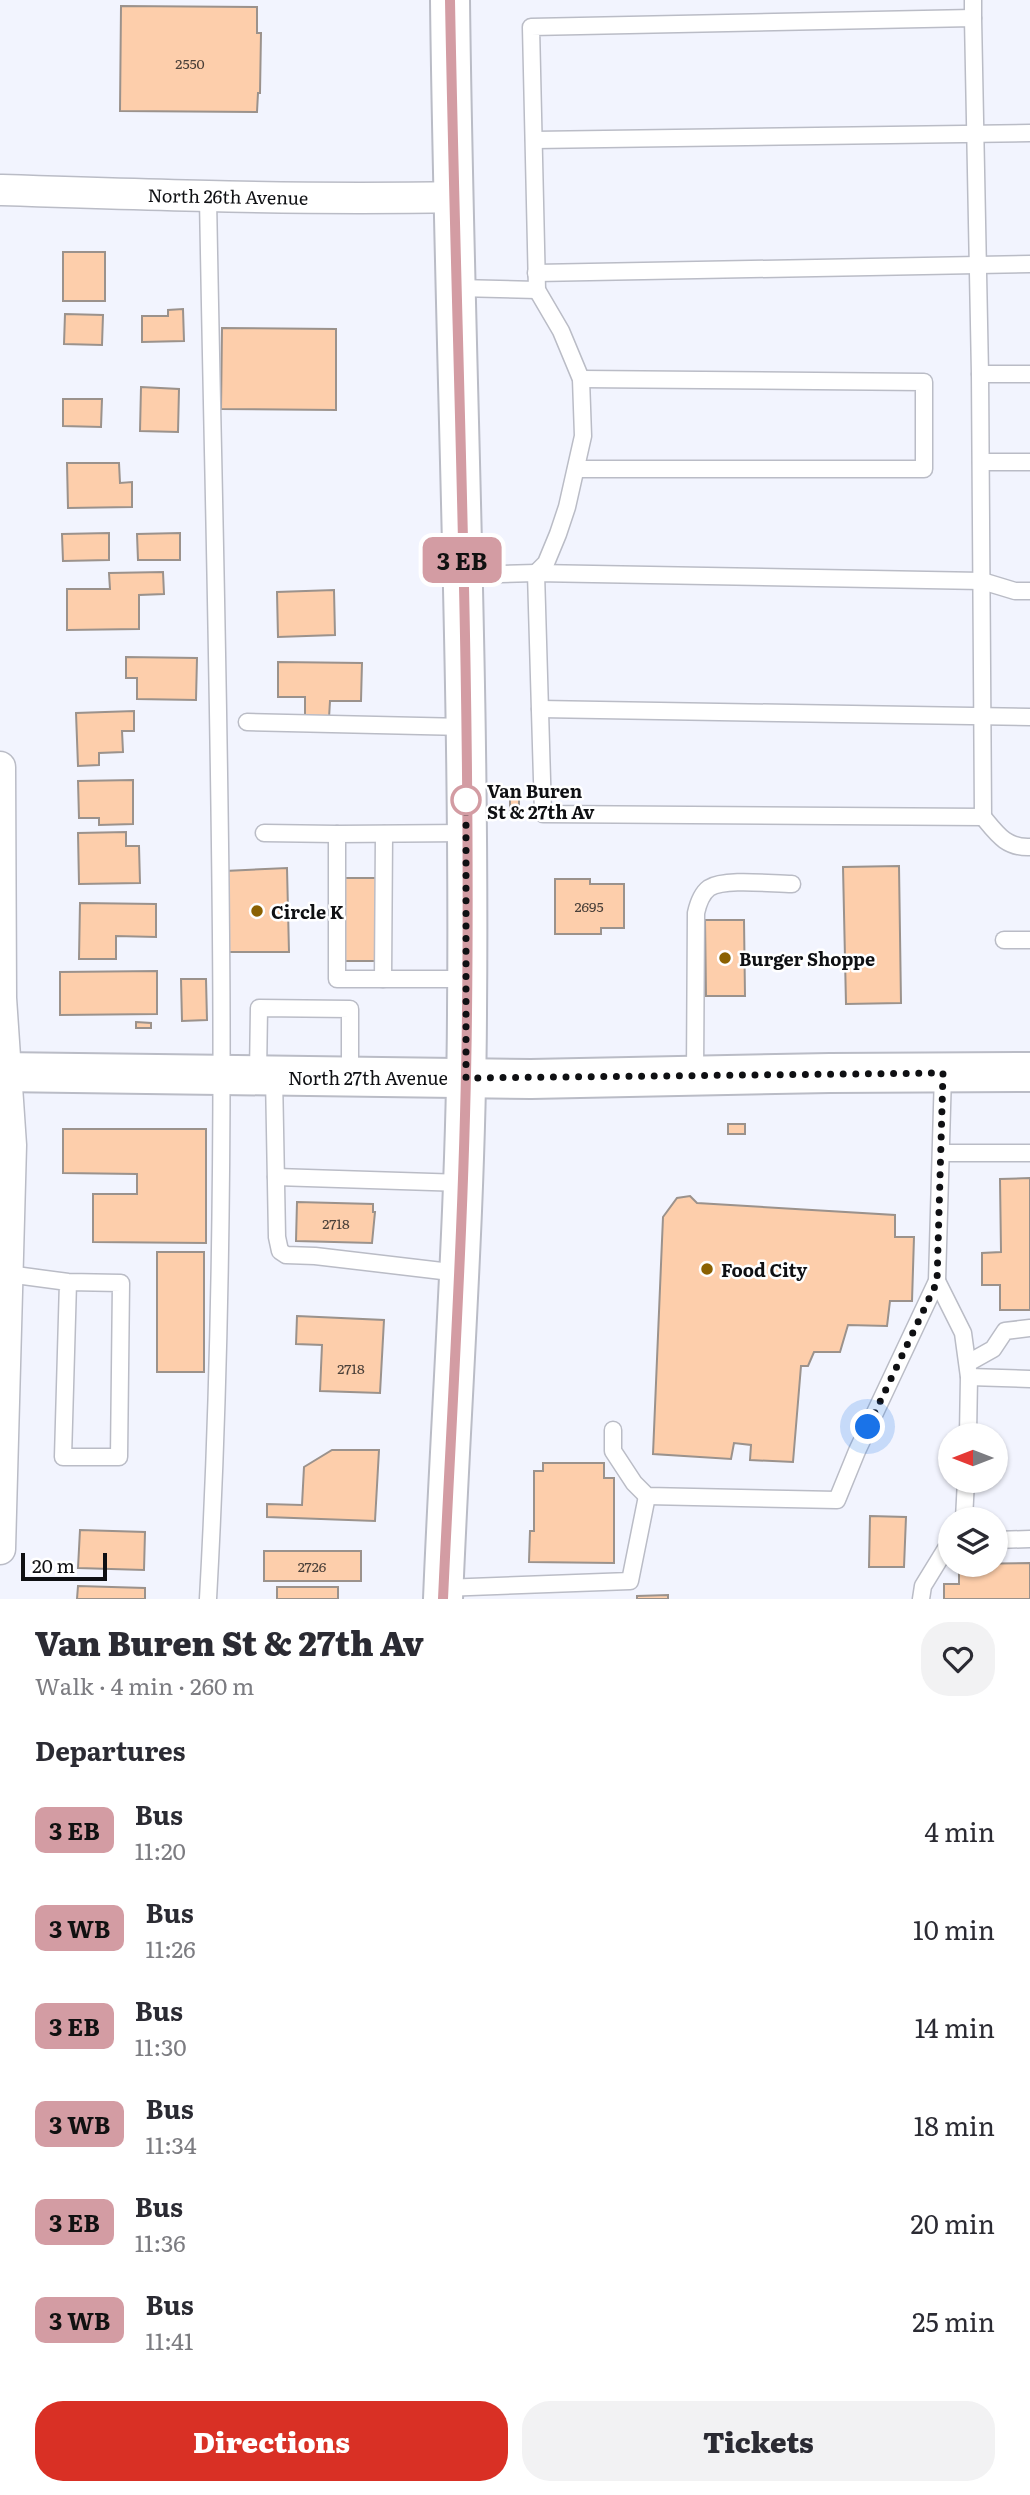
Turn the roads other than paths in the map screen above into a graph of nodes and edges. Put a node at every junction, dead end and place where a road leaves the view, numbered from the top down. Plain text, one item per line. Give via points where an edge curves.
1 (450, 0) edge
2 (974, 0) edge
3 (974, 18) junction
4 (1030, 133) edge
5 (976, 134) junction
6 (534, 140) junction
7 (0, 190) edge
8 (208, 197) junction
9 (455, 197) junction
10 (1030, 264) edge
11 (978, 265) junction
12 (537, 282) junction
13 (457, 288) junction
14 (980, 374) junction
15 (1030, 374) edge
16 (581, 379) junction
17 (981, 462) junction
18 (1030, 462) edge
19 (576, 469) junction
20 (536, 573) junction
21 (462, 575) junction
22 (982, 581) junction
23 (1030, 591) edge
24 (540, 709) junction
25 (982, 716) junction
26 (1030, 717) edge
27 (247, 722) dead end
28 (465, 727) junction
29 (0, 766) edge
30 (983, 817) junction
31 (264, 833) dead end
32 (466, 833) junction
33 (337, 834) junction
34 (384, 834) junction
35 (0, 839) edge
36 (1030, 847) edge
37 (792, 884) dead end
38 (1004, 940) dead end
39 (1030, 940) edge
40 (352, 979) junction
41 (383, 979) junction
42 (467, 979) junction
43 (350, 1009) junction
44 (4, 1072) edge
45 (1030, 1072) edge
46 (943, 1073) junction
47 (252, 1075) junction
48 (695, 1075) junction
49 (350, 1077) junction
50 (466, 1078) junction
51 (942, 1153) junction
52 (1030, 1153) edge
53 (276, 1177) junction
54 (463, 1183) junction
55 (459, 1273) junction
56 (8, 1274) junction
57 (68, 1282) junction
58 (937, 1282) junction
59 (1030, 1328) edge
60 (969, 1370) junction
61 (1030, 1379) edge
62 (968, 1423) edge
63 (613, 1430) dead end
64 (647, 1496) junction
65 (1008, 1539) edge
66 (1030, 1539) edge
67 (0, 1549) edge
68 (938, 1562) edge
69 (443, 1593) edge
70 (208, 1599) edge
71 (921, 1599) edge

1 - 9 main road
2 - 3 lane
3 - 5 lane
3 - 6 lane via 531,27
4 - 5 lane
5 - 6 lane
5 - 11 lane
6 - 12 lane
7 - 8 street, North 26th Avenue
8 - 9 street, North 26th Avenue
8 - 47 lane
9 - 13 main road
10 - 11 lane
11 - 12 lane
11 - 14 lane
12 - 13 lane
12 - 16 lane
13 - 21 main road
14 - 15 lane
14 - 17 lane
16 - 19 lane via 583,436
16 - 19 lane via 925,382 925,469
17 - 18 lane
17 - 22 lane
19 - 20 lane via 558,534 546,563
20 - 21 lane
20 - 22 lane
20 - 24 lane
21 - 28 main road
22 - 23 lane
22 - 25 lane
24 - 25 lane
24 - 30 lane via 543,814
25 - 26 lane
25 - 30 lane
27 - 28 lane
28 - 32 main road
29 - 35 street
30 - 36 lane via 1002,840 1019,848
31 - 33 lane
32 - 34 lane
32 - 42 main road
33 - 34 lane
33 - 40 lane via 337,979
34 - 41 lane
35 - 44 street
37 - 48 lane via 723,883 708,888 699,899
38 - 39 lane
40 - 41 lane
40 - 43 lane
41 - 42 lane
42 - 50 main road
43 - 47 lane via 259,1008
43 - 49 lane
44 - 47 main road, North 27th Avenue
44 - 56 street via 12,1145
45 - 46 main road, North 27th Avenue
46 - 48 main road, North 27th Avenue
46 - 51 lane
47 - 49 main road, North 27th Avenue
47 - 53 lane
47 - 70 lane
48 - 50 main road, North 27th Avenue
49 - 50 main road, North 27th Avenue
50 - 54 main road
51 - 52 lane
51 - 58 lane
53 - 54 lane
53 - 55 lane via 276,1237 286,1255
54 - 55 main road
55 - 69 main road
56 - 57 lane
56 - 67 street
57 - 57 lane via 63,1457 119,1457 121,1283
58 - 60 lane via 963,1333
58 - 64 lane via 837,1500
59 - 60 lane via 1005,1331
60 - 61 lane
60 - 62 lane
63 - 64 lane via 613,1451
64 - 69 lane via 630,1581
65 - 66 lane
68 - 71 lane via 923,1586

